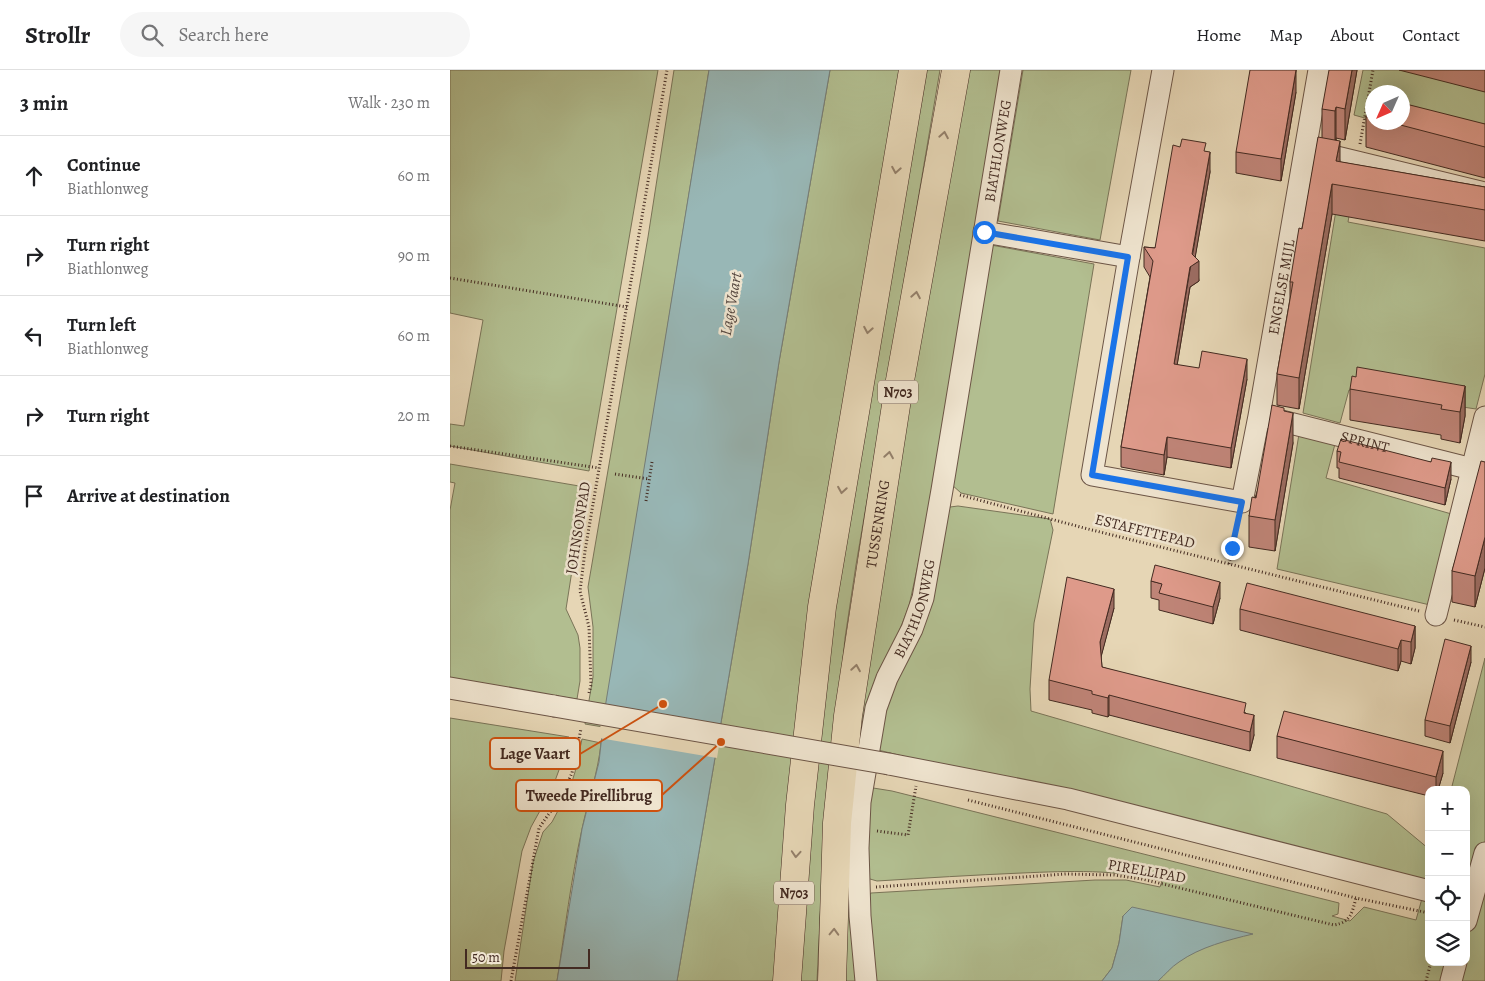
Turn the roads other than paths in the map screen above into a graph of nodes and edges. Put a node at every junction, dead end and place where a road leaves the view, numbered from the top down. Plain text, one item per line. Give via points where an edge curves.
1 (913, 70) edge
2 (956, 70) edge
3 (1012, 70) edge
4 (1163, 70) edge
5 (1319, 70) edge
6 (1305, 151) junction
7 (1485, 193) edge
8 (984, 232) junction
9 (1128, 257) junction
10 (1259, 416) junction
11 (1485, 417) edge
12 (1472, 469) junction
13 (1436, 616) road end
14 (450, 688) edge
15 (1485, 853) edge
16 (1425, 890) edge
17 (1471, 910) edge
18 (1455, 966) edge
19 (787, 981) edge
20 (832, 981) edge
21 (866, 981) edge
22 (1452, 981) edge

1 -> 19 highway, N703 via 822,607 800,805
20 -> 2 highway, TUSSENRING / N703 via 838,822 848,716 899,386
3 - 8 street, BIATHLONWEG
4 - 9 street
5 - 6 street, ENGELSE MIJL
6 - 7 street
6 - 10 street, ENGELSE MIJL
8 - 9 street
8 - 21 street, BIATHLONWEG via 923,598 876,708 862,793 858,867
9 - 10 street, ENGELSE MIJL via 1092,475 1242,502
10 - 12 street, SPRINT
11 - 12 street
12 - 13 street
14 - 16 street, bridge via 889,764 1068,799
15 - 17 street
18 - 22 street

